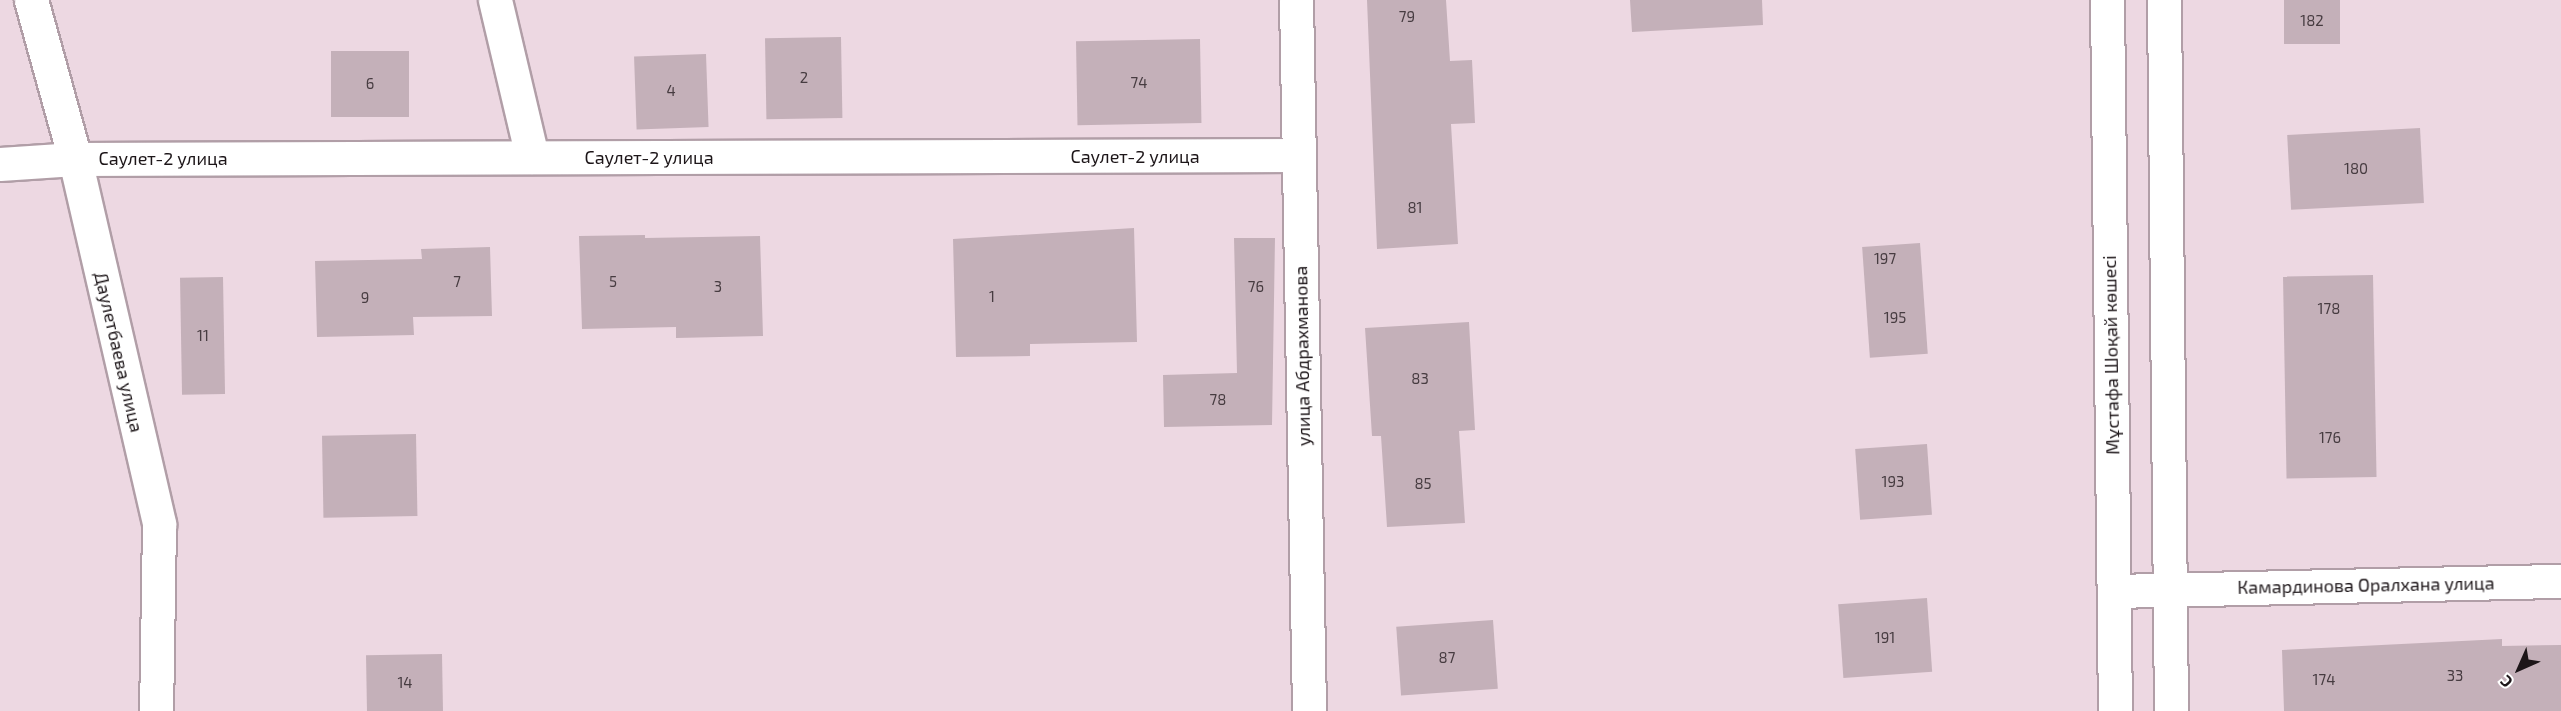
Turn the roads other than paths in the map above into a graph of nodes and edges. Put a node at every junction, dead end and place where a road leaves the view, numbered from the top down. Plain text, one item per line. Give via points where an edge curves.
1 (31, 0) edge
2 (495, 0) edge
3 (1296, 0) edge
4 (2107, 0) edge
5 (2164, 0) edge
6 (1299, 155) junction
7 (532, 157) junction
8 (75, 159) junction
9 (0, 164) edge
10 (2561, 580) edge
11 (2170, 590) junction
12 (2114, 591) junction
13 (156, 711) edge
14 (1309, 711) edge
15 (2115, 711) edge
16 (2171, 711) edge

1 - 8 street, Даулетбаева улица
2 - 7 street
3 - 6 street, улица Абдрахманова
4 - 12 street, Мұстафа Шоқай көшесі
5 - 11 street
6 - 7 street, Саулет-2 улица
6 - 14 street, улица Абдрахманова
7 - 8 street, Саулет-2 улица
8 - 9 street, Саулет-2 улица
8 - 13 street, Даулетбаева улица via 159,524
10 - 11 street, Камардинова Оралхана улица
11 - 12 street, Камардинова Оралхана улица
11 - 16 street
12 - 15 street, Мұстафа Шоқай көшесі

